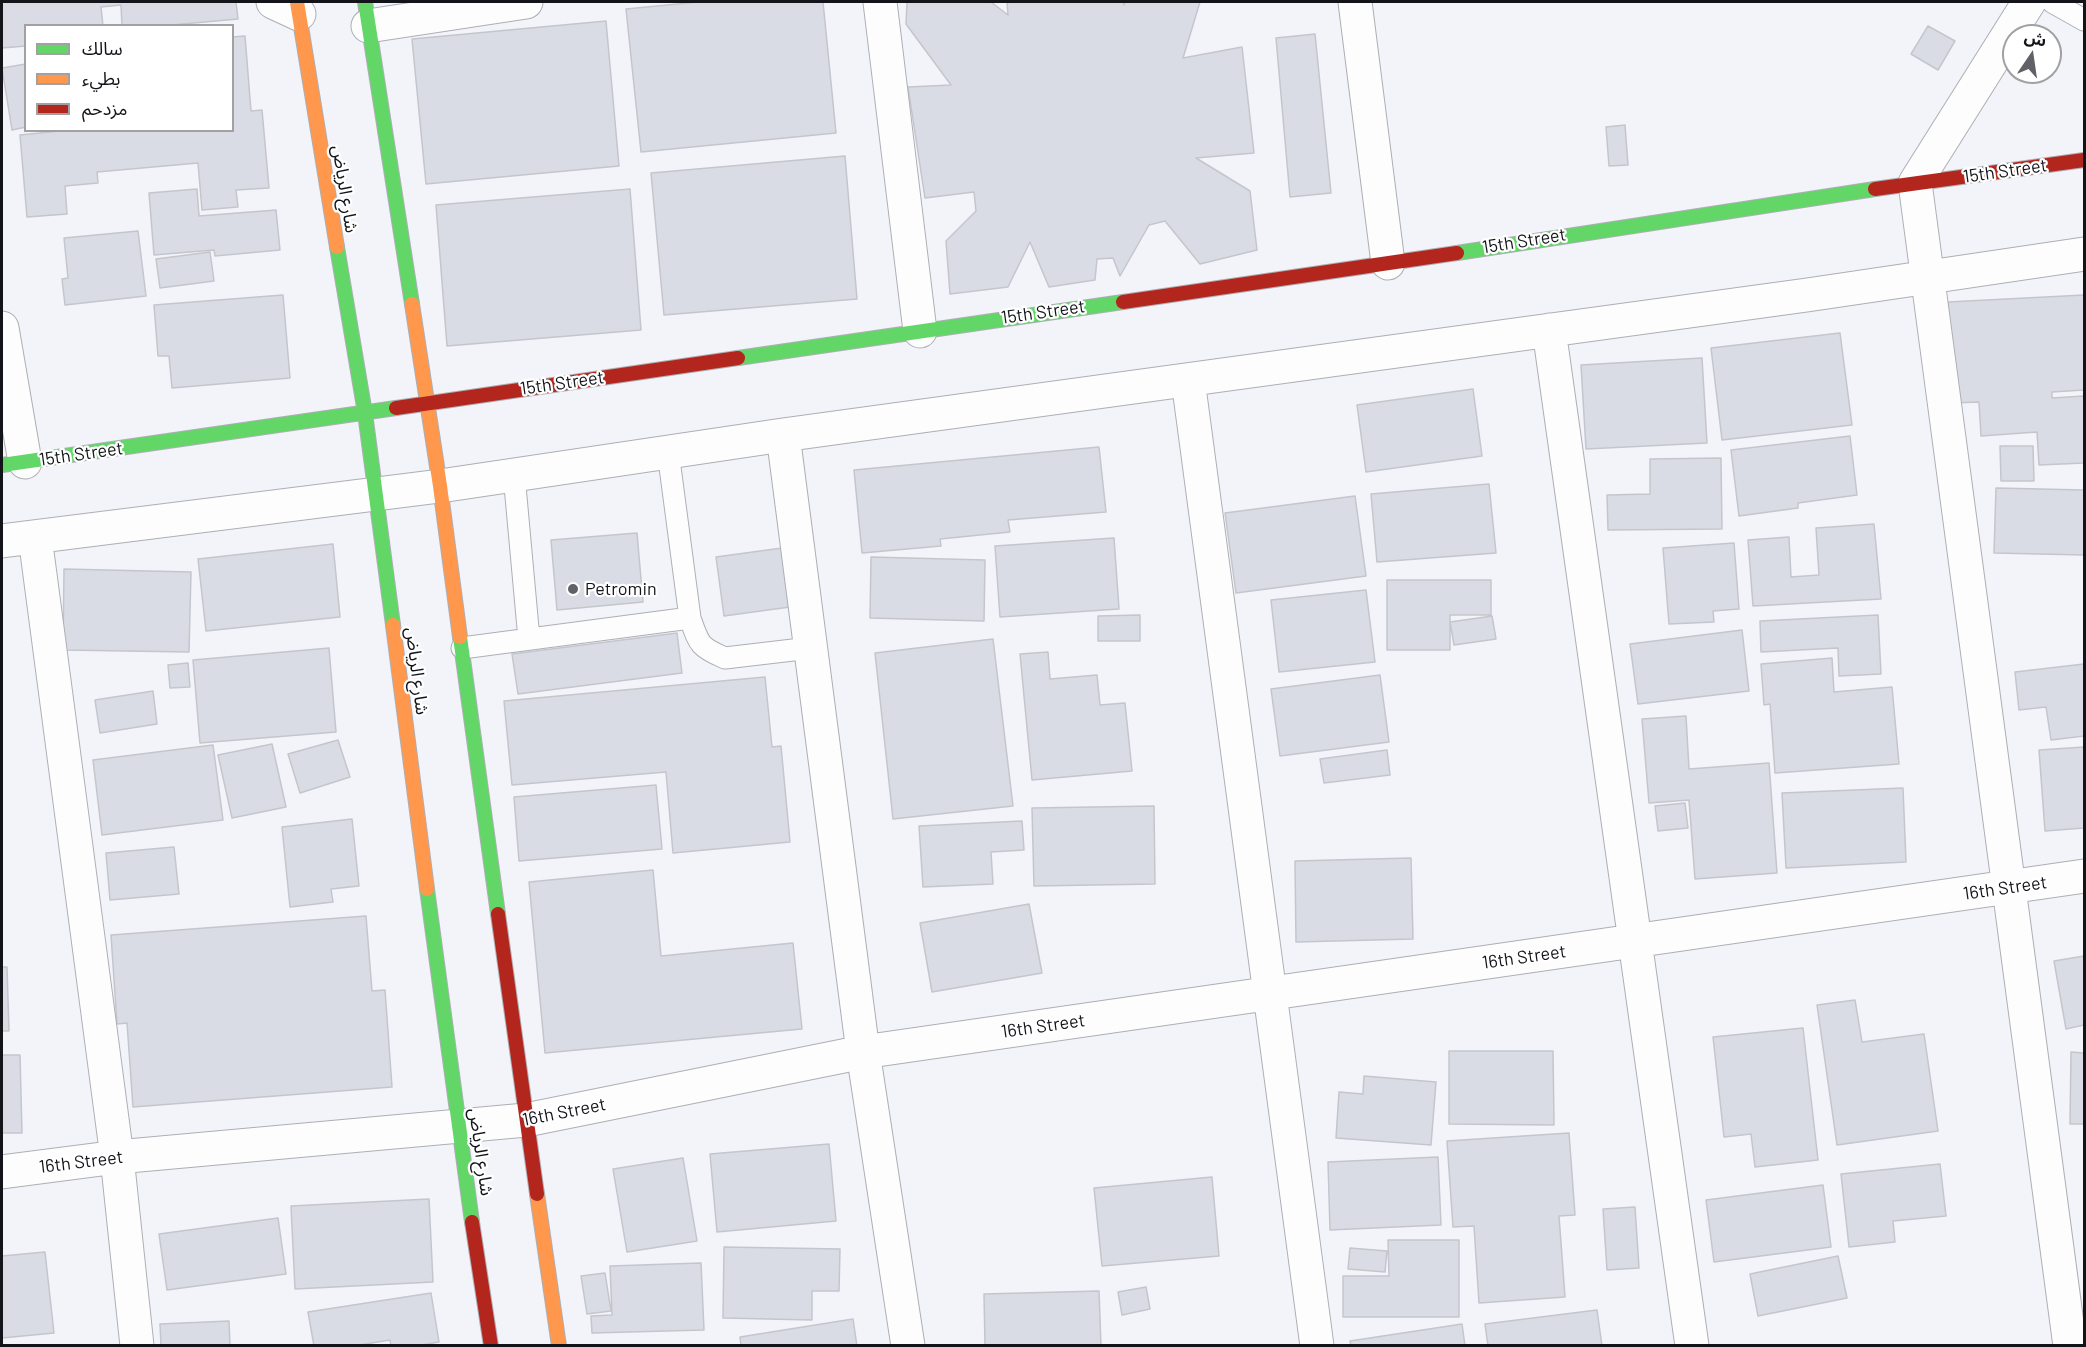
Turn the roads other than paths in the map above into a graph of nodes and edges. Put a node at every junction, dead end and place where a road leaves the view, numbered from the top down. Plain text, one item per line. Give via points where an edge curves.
1 (526, 2) edge
2 (880, 2) edge
3 (1355, 2) edge
4 (2029, 2) edge
5 (2052, 2) edge
6 (290, 6) edge
7 (366, 14) edge
8 (2085, 20) edge
9 (2084, 158) edge
10 (1915, 183) junction
11 (2085, 254) edge
12 (1389, 263) junction
13 (1927, 277) junction
14 (2, 328) edge
15 (920, 330) junction
16 (1549, 330) junction
17 (1188, 380) junction
18 (427, 403) junction
19 (365, 412) junction
20 (783, 435) junction
21 (668, 452) junction
22 (13, 463) edge
23 (514, 475) junction
24 (440, 486) junction
25 (376, 494) junction
26 (35, 537) junction
27 (2, 542) edge
28 (690, 618) junction
29 (529, 639) junction
30 (462, 648) junction
31 (810, 648) junction
32 (2085, 876) edge
33 (2008, 887) junction
34 (1635, 941) junction
35 (1270, 994) junction
36 (863, 1052) junction
37 (526, 1120) junction
38 (458, 1126) junction
39 (117, 1157) junction
40 (2, 1172) edge
41 (138, 1346) edge
42 (492, 1346) edge
43 (559, 1346) edge
44 (908, 1346) edge
45 (1317, 1346) edge
46 (1692, 1346) edge
47 (2070, 1346) edge

1 - 7 street
2 - 15 street
3 - 12 street
4 - 10 street
5 - 8 lane
6 - 19 main road, شارع الرياض
7 - 18 main road
9 - 10 main road, 15th Street
10 - 12 main road, 15th Street
10 - 13 street
11 - 13 street
12 - 15 main road, 15th Street
13 - 16 street
13 - 33 street
14 - 22 street
15 - 18 main road, 15th Street
16 - 17 street
16 - 34 street
17 - 20 street
17 - 35 street
18 - 19 main road, 15th Street
18 - 24 main road
19 - 22 main road, 15th Street
19 - 25 main road, شارع الرياض
20 - 21 street
20 - 31 street
21 - 23 street
21 - 28 lane
23 - 24 street
23 - 29 lane
24 - 25 street
24 - 30 main road
25 - 26 street
25 - 38 main road, شارع الرياض
26 - 27 street
26 - 39 street
28 - 29 lane
28 - 31 lane via 698,642 724,658
29 - 30 lane
30 - 37 main road
31 - 36 street
32 - 33 street, 16th Street
33 - 34 street, 16th Street
33 - 47 street
34 - 35 street, 16th Street
34 - 46 street
35 - 36 street, 16th Street
35 - 45 street
36 - 37 street, 16th Street
36 - 44 street
37 - 38 street, 16th Street
37 - 43 main road
38 - 39 street, 16th Street
38 - 42 main road, شارع الرياض
39 - 40 street, 16th Street
39 - 41 street

